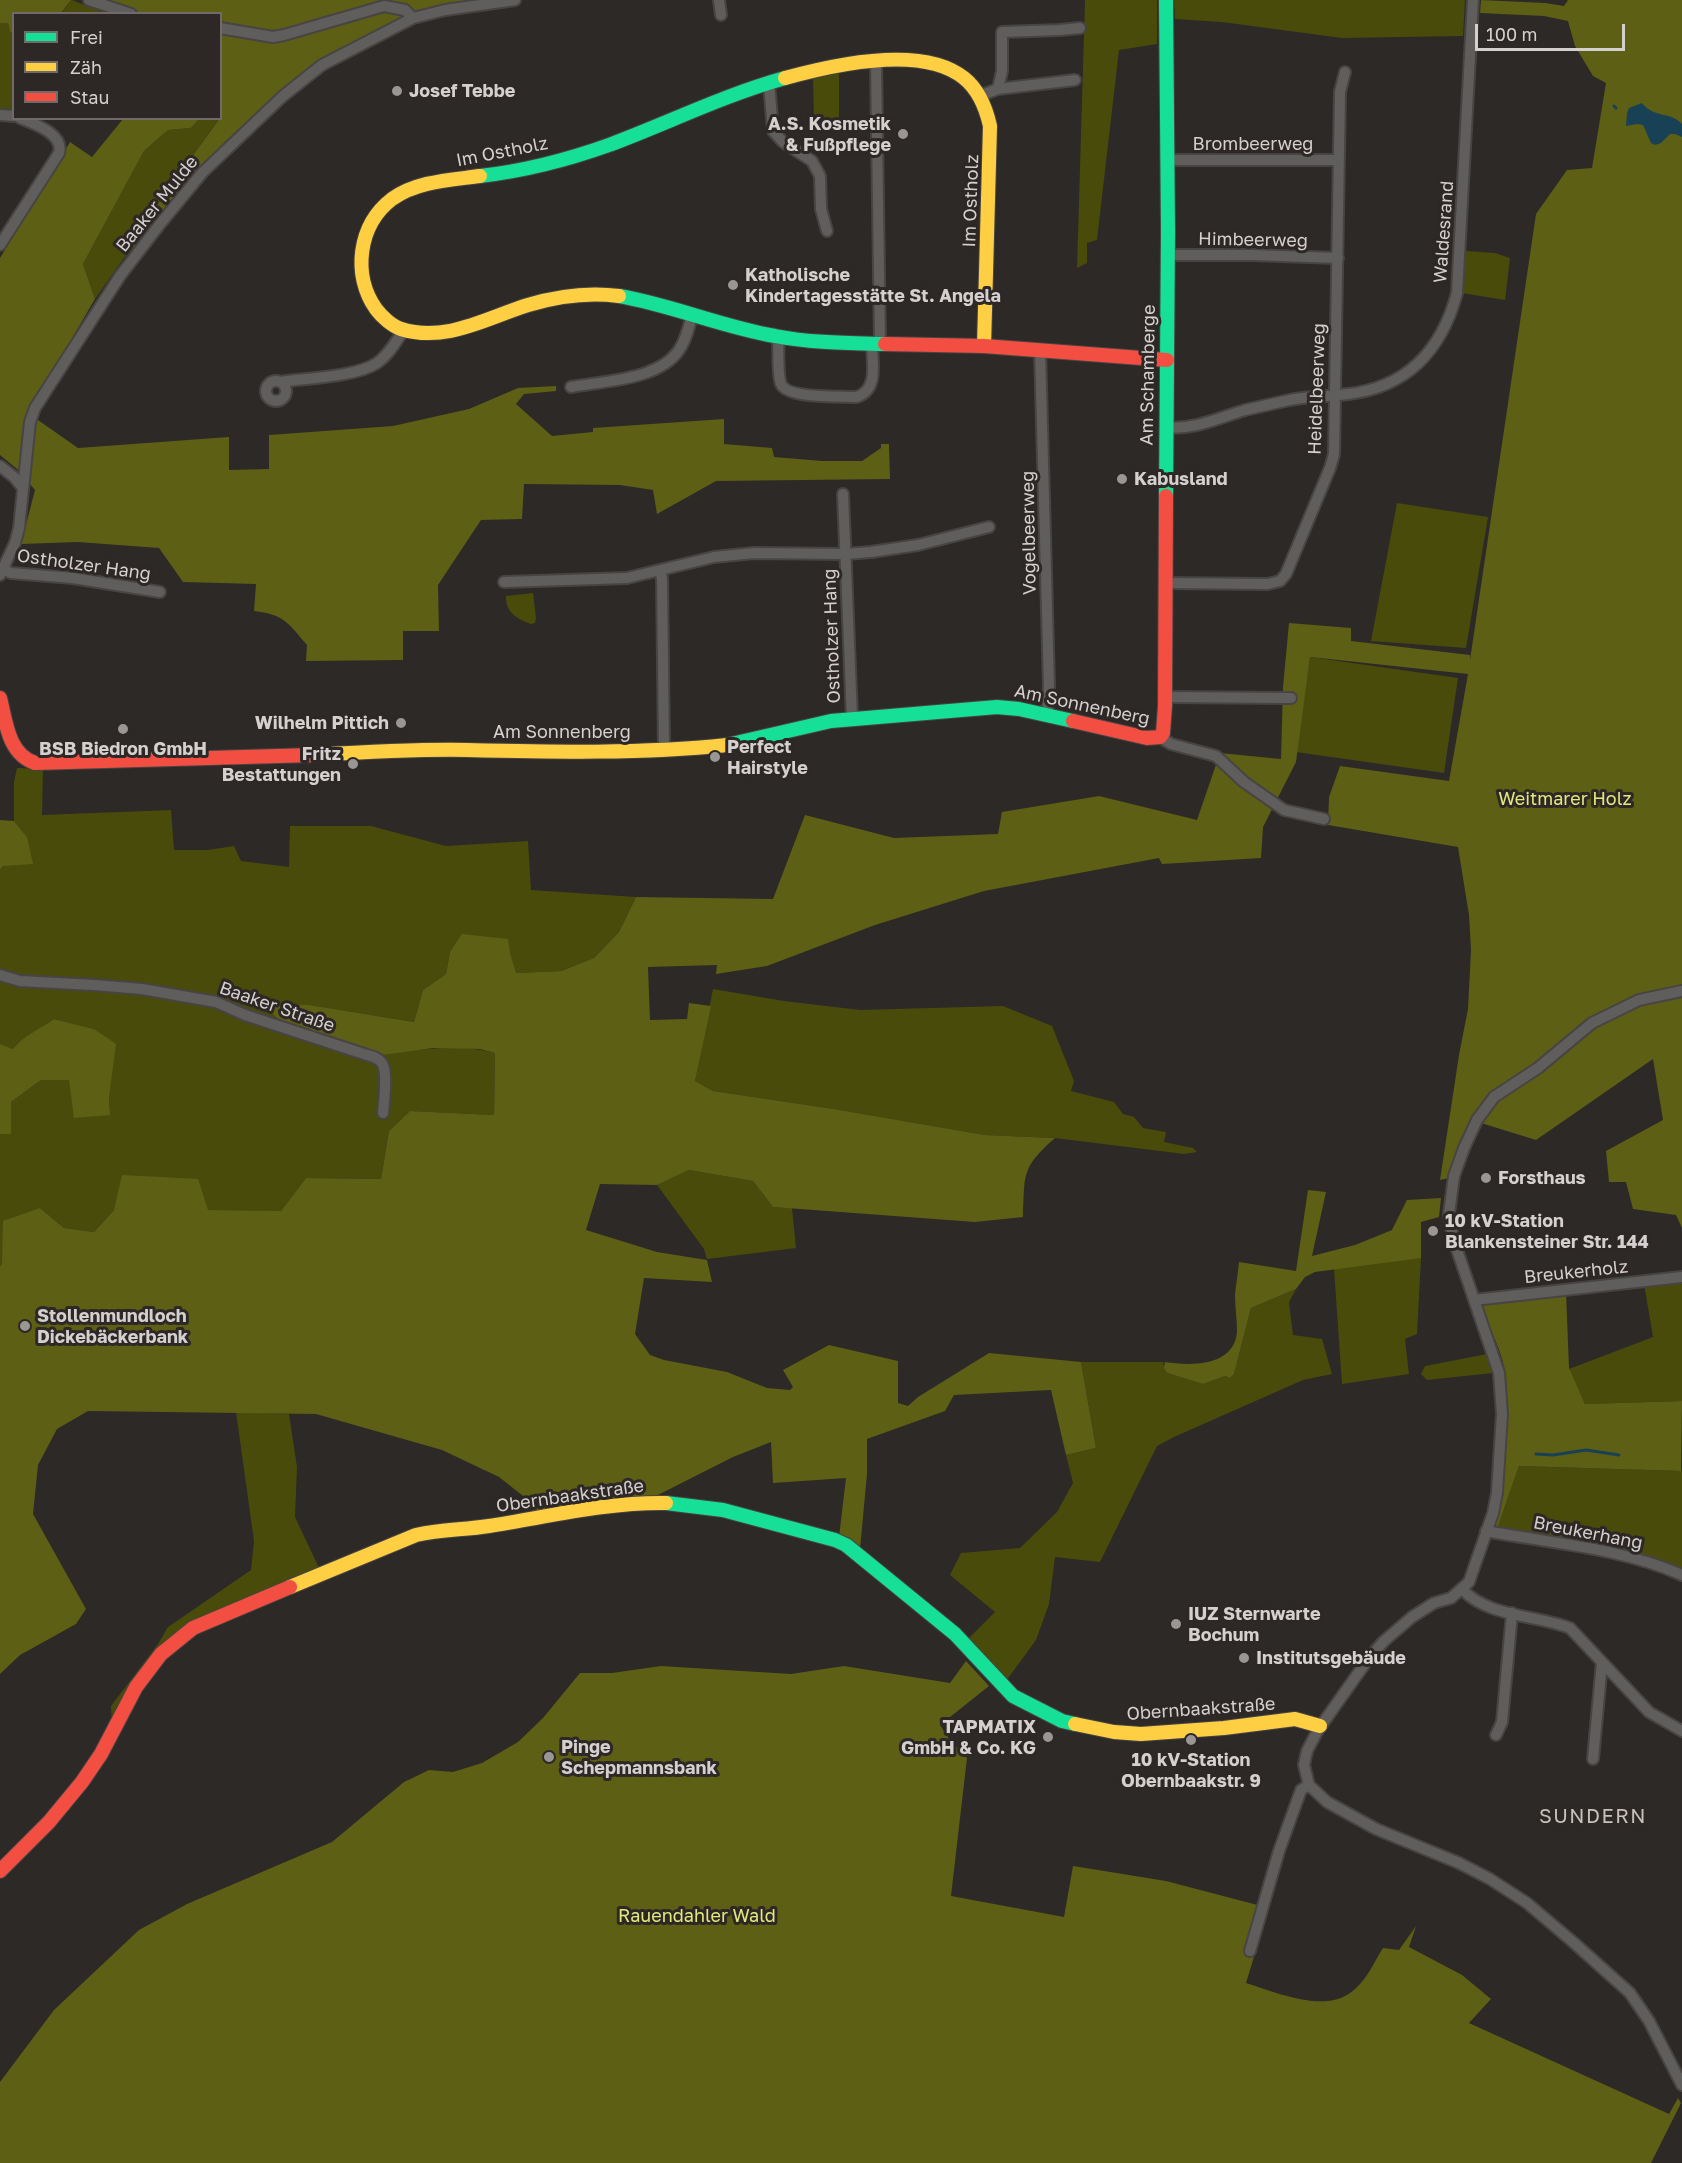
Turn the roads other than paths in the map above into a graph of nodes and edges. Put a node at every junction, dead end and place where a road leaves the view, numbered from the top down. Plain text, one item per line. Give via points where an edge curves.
1 (89, 0) edge
2 (515, 0) edge
3 (719, 0) edge
4 (1166, 0) edge
5 (1473, 0) edge
6 (125, 12) edge
7 (721, 15) dead end
8 (413, 18) junction
9 (222, 28) edge
10 (1080, 28) dead end
11 (876, 61) junction
12 (1345, 72) dead end
13 (1075, 80) dead end
14 (769, 83) junction
15 (998, 89) junction
16 (979, 96) junction
17 (40, 122) edge
18 (1167, 160) junction
19 (1339, 160) junction
20 (826, 231) dead end
21 (0, 245) edge
22 (1167, 255) junction
23 (1338, 258) junction
24 (692, 315) junction
25 (404, 330) junction
26 (778, 337) junction
27 (876, 344) junction
28 (984, 346) junction
29 (1040, 350) junction
30 (1167, 360) junction
31 (280, 382) dead end
32 (571, 387) dead end
33 (1334, 395) junction
34 (1166, 428) junction
35 (0, 466) edge
36 (23, 488) junction
37 (843, 494) dead end
38 (989, 527) dead end
39 (845, 554) junction
40 (660, 571) junction
41 (2, 572) edge
42 (504, 582) dead end
43 (1165, 583) junction
44 (160, 592) dead end
45 (1165, 697) junction
46 (0, 698) edge
47 (1291, 698) dead end
48 (1047, 715) junction
49 (852, 718) junction
50 (1160, 737) junction
51 (664, 749) junction
52 (1324, 819) dead end
53 (0, 975) edge
54 (1682, 992) edge
55 (383, 1113) dead end
56 (1682, 1277) edge
57 (1474, 1300) junction
58 (1486, 1531) junction
59 (1682, 1575) edge
60 (1462, 1589) junction
61 (1512, 1613) junction
62 (1602, 1662) junction
63 (1320, 1726) junction
64 (1682, 1731) edge
65 (1496, 1735) dead end
66 (1593, 1759) dead end
67 (1309, 1785) junction
68 (0, 1871) edge
69 (1250, 1951) dead end
70 (1682, 2085) edge

1 - 6 street
2 - 8 street, Baaker Mulde
3 - 7 street
4 - 18 street, Am Schamberge
5 - 33 street, Waldesrand via 1459,268 1452,310 1440,336 1415,367 1376,389
8 - 9 street via 405,10 384,6 273,37
8 - 36 street, Baaker Mulde via 322,64 202,173 120,276 35,408
10 - 15 street via 1002,32
11 - 14 street, Im Ostholz via 828,67
11 - 16 street, Im Ostholz via 939,65 968,81
11 - 27 street
12 - 19 street, Heidelbeerweg via 1340,92
13 - 15 street
14 - 20 street via 773,131 812,161 820,176
14 - 25 street, Im Ostholz via 570,158 432,183 400,194 382,208 367,231 360,268 362,285 373,307
15 - 16 street
16 - 28 street, Im Ostholz via 988,118 991,147
17 - 21 street via 61,147
18 - 19 street, Brombeerweg
18 - 22 street, Am Schamberge
19 - 23 street, Heidelbeerweg
22 - 23 street, Himbeerweg
22 - 30 street, Am Schamberge
23 - 33 street, Heidelbeerweg
24 - 25 street, Im Ostholz via 631,298 577,295 544,300 444,332
24 - 26 street, Im Ostholz
24 - 32 street via 680,350 660,368
25 - 31 street via 389,352 369,368
26 - 27 street, Im Ostholz
26 - 27 street via 780,382 794,394 866,394 872,380
27 - 28 street, Im Ostholz
28 - 29 street, Im Ostholz
29 - 30 street, Im Ostholz
29 - 48 street, Vogelbeerweg
30 - 34 street, Am Schamberge
33 - 34 street, Waldesrand via 1247,410 1200,426
33 - 43 street, Heidelbeerweg via 1332,461 1284,577 1269,584
34 - 43 street, Am Schamberge
35 - 36 street
36 - 41 street via 19,528
37 - 39 street
38 - 39 street, Ostholzer Hang via 918,544
39 - 40 street, Ostholzer Hang via 744,554 714,557
39 - 49 street, Ostholzer Hang
40 - 42 street, Ostholzer Hang via 627,578
40 - 51 street
41 - 44 street, Ostholzer Hang
43 - 45 street, Am Schamberge
45 - 47 street
45 - 50 street, Am Sonnenberg
46 - 51 street, Am Sonnenberg via 17,752 35,763 398,751
48 - 49 street, Am Sonnenberg via 997,706
48 - 50 street, Am Sonnenberg via 1147,738
49 - 51 street, Am Sonnenberg via 726,746
50 - 52 street, Am Sonnenberg via 1171,744 1216,756 1284,810
53 - 55 street, Baaker Straße via 20,981 142,989 216,1002 375,1057 383,1064 385,1074
54 - 57 street via 1639,1000 1602,1017 1486,1106 1458,1163 1449,1200 1452,1238
56 - 57 street, Breukerholz
57 - 58 street via 1499,1373 1501,1391 1497,1492
58 - 59 street, Breukerhang via 1617,1554
58 - 60 street via 1470,1582
60 - 61 street via 1474,1601
60 - 63 street via 1425,1607 1384,1641
61 - 62 street via 1570,1628
61 - 65 street via 1502,1722
62 - 64 street via 1649,1713
62 - 66 street
63 - 67 street via 1304,1765
63 - 68 street, Obernbaakstraße via 1295,1719 1141,1734 1062,1721 1013,1696 955,1634 846,1545 723,1510 686,1504 634,1503 416,1535 179,1637 144,1674 101,1755 80,1784
67 - 69 street via 1301,1790 1279,1851 1252,1930
67 - 70 street via 1327,1802 1359,1820 1467,1867 1527,1904 1630,1993

